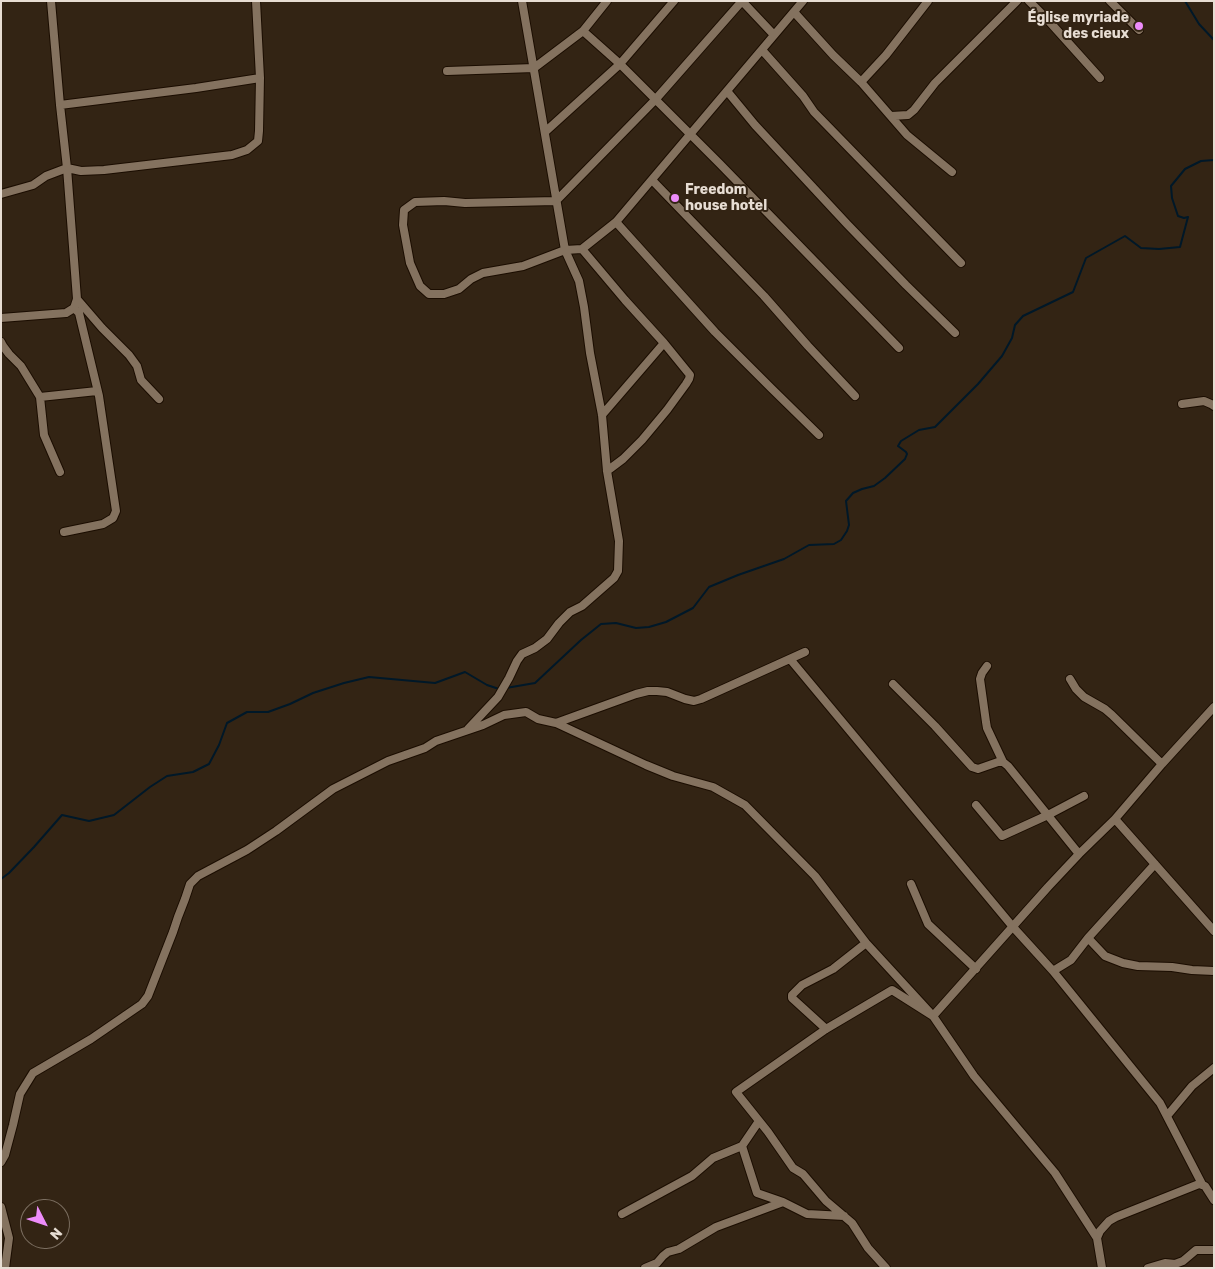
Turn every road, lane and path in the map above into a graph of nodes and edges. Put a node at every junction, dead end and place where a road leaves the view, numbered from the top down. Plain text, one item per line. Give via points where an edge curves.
1 (51, 1) edge
2 (256, 1) edge
3 (522, 1) edge
4 (608, 1) edge
5 (674, 1) edge
6 (742, 1) edge
7 (803, 1) edge
8 (928, 1) edge
9 (1017, 1) edge
10 (1029, 1) edge
11 (1110, 1) edge
12 (794, 12) junction
13 (1139, 30) dead end
14 (583, 31) junction
15 (774, 35) junction
16 (762, 50) junction
17 (620, 64) junction
18 (534, 68) junction
19 (447, 71) dead end
20 (260, 78) junction
21 (1100, 78) dead end
22 (861, 82) junction
23 (727, 91) junction
24 (655, 100) junction
25 (60, 105) junction
26 (891, 116) junction
27 (545, 132) junction
28 (690, 135) junction
29 (67, 168) junction
30 (952, 172) dead end
31 (652, 180) junction
32 (1, 194) edge
33 (556, 201) junction
34 (616, 222) junction
35 (582, 249) junction
36 (565, 250) junction
37 (961, 264) dead end
38 (76, 300) junction
39 (74, 308) junction
40 (1, 318) edge
41 (956, 333) dead end
42 (1, 342) edge
43 (664, 343) junction
44 (899, 348) dead end
45 (98, 391) junction
46 (855, 396) dead end
47 (40, 397) junction
48 (159, 399) dead end
49 (1182, 404) dead end
50 (1214, 406) edge
51 (602, 415) junction
52 (819, 435) dead end
53 (607, 471) junction
54 (60, 472) dead end
55 (64, 532) dead end
56 (805, 652) dead end
57 (790, 659) junction
58 (987, 666) dead end
59 (1070, 679) dead end
60 (892, 684) dead end
61 (1214, 707) edge
62 (556, 723) junction
63 (467, 730) junction
64 (1003, 762) junction
65 (1162, 764) junction
66 (1084, 796) dead end
67 (976, 805) dead end
68 (1048, 815) junction
69 (1115, 819) junction
70 (1079, 854) junction
71 (1155, 864) junction
72 (911, 884) dead end
73 (1013, 927) junction
74 (1214, 931) edge
75 (1088, 938) junction
76 (866, 943) junction
77 (976, 969) junction
78 (1053, 971) junction
79 (1214, 971) edge
80 (933, 1016) junction
81 (826, 1029) junction
82 (1214, 1068) edge
83 (1167, 1116) junction
84 (759, 1121) junction
85 (742, 1146) junction
86 (1, 1162) edge
87 (1202, 1184) junction
88 (1214, 1200) edge
89 (782, 1202) junction
90 (1, 1206) edge
91 (622, 1214) dead end
92 (844, 1216) junction
93 (1097, 1238) junction
94 (1214, 1250) edge
95 (4, 1268) edge
96 (645, 1268) edge
97 (886, 1268) edge
98 (1102, 1268) edge
99 (1148, 1268) edge

1 - 25 street
2 - 20 street
3 - 18 street
4 - 14 street
5 - 17 street
6 - 15 street
6 - 24 street
7 - 12 street
8 - 22 street
9 - 26 street via 935,83 914,110 908,115
10 - 21 street
11 - 13 street
12 - 15 street
12 - 22 street
14 - 17 street
14 - 18 street
15 - 16 street
16 - 23 street
16 - 37 street via 814,112
17 - 24 street
17 - 27 street
18 - 19 street
18 - 27 street
20 - 25 street
20 - 29 street via 258,141 247,150 232,155 104,170
22 - 26 street
23 - 28 street
23 - 41 street via 847,224
24 - 28 street
24 - 33 street
25 - 29 street
26 - 30 street via 907,135
27 - 33 street
28 - 31 street
28 - 44 street
29 - 32 street via 33,185
29 - 38 street
31 - 34 street
31 - 46 street
33 - 36 street
33 - 36 street via 415,202 404,210 403,225 410,263 420,286 429,294 444,294 459,289 483,273 523,266
34 - 35 street
34 - 52 street via 715,332
35 - 36 street
35 - 43 street
36 - 51 street via 579,281
38 - 39 street
38 - 48 street via 129,355 141,380
39 - 40 street via 66,313
39 - 45 street via 79,313
42 - 47 street via 22,366
43 - 51 street
43 - 53 street via 688,372 689,379 642,440
45 - 47 street
45 - 55 street via 116,511 113,518 103,524
47 - 54 street via 44,435
49 - 50 street via 1204,401
51 - 53 street
53 - 63 street via 619,541 618,571 582,606 570,612 547,639 522,654 498,697
56 - 57 street
57 - 62 street via 701,699 648,691
57 - 73 street
58 - 64 street via 980,679 987,728
59 - 65 street via 1080,693 1112,715
60 - 64 street via 972,767 978,769
61 - 65 street
62 - 63 street via 526,712 504,715
62 - 76 street via 646,765 713,787 745,805 815,876
63 - 86 street via 388,761 333,789 247,850 198,876 190,884 148,996 142,1004 91,1039 33,1073 20,1094
64 - 68 street
65 - 69 street
66 - 68 street
67 - 68 street via 1002,836
68 - 70 street
69 - 70 street
69 - 71 street
70 - 73 street
71 - 74 street
71 - 75 street
72 - 77 street via 928,924
73 - 77 street
73 - 78 street
75 - 78 street via 1071,960
75 - 79 street via 1105,956 1138,966
76 - 80 street
76 - 81 street via 792,995
77 - 80 street
78 - 83 street via 1160,1103
80 - 81 street via 892,990
80 - 93 street via 974,1076 1054,1173
81 - 84 street via 736,1092
82 - 83 street via 1192,1086
83 - 87 street
84 - 85 street
84 - 92 street via 792,1168 803,1174
85 - 89 street via 757,1193
85 - 91 street via 713,1158 692,1176
87 - 88 street
87 - 93 street via 1116,1217 1109,1221
89 - 92 street via 807,1214
89 - 96 street via 716,1227
90 - 95 street via 9,1238
92 - 97 street
93 - 98 street
94 - 99 street via 1196,1250 1183,1261 1175,1264 1165,1262

